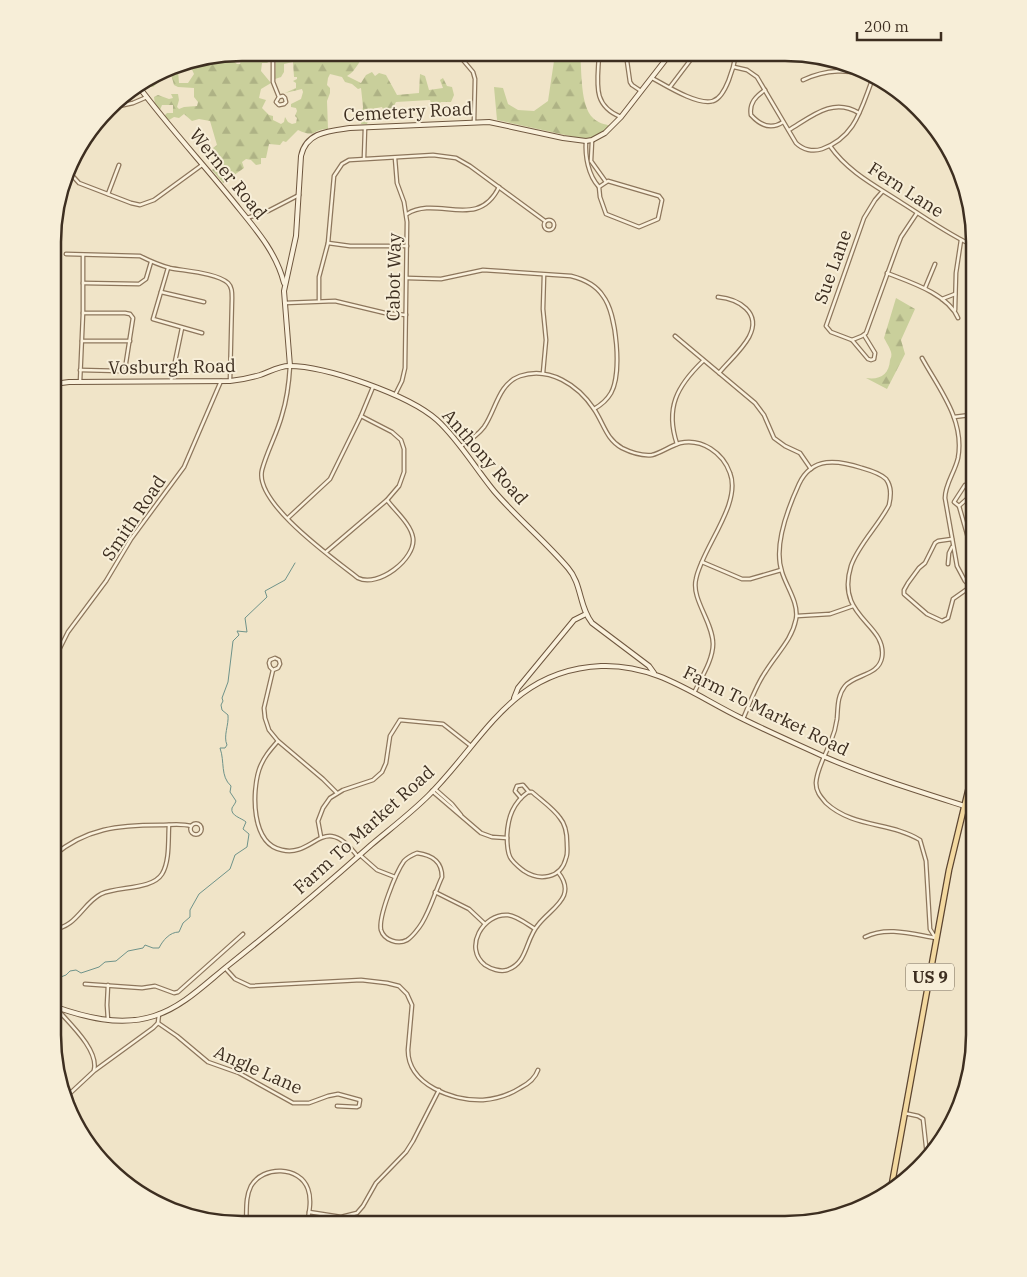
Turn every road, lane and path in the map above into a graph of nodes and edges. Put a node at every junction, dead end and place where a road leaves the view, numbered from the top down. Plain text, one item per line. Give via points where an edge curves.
1 (273, 61) edge
2 (464, 61) edge
3 (598, 61) edge
4 (627, 61) edge
5 (665, 61) edge
6 (690, 61) edge
7 (735, 61) edge
8 (734, 67) junction
9 (846, 72) edge
10 (652, 78) junction
11 (802, 80) dead end
12 (871, 83) edge
13 (670, 87) junction
14 (765, 90) junction
15 (143, 92) edge
16 (642, 92) junction
17 (147, 97) junction
18 (278, 97) dead end
19 (124, 105) edge
20 (859, 113) junction
21 (622, 117) junction
22 (474, 122) junction
23 (783, 122) junction
24 (365, 126) junction
25 (789, 130) junction
26 (592, 140) junction
27 (586, 141) junction
28 (830, 146) junction
29 (364, 158) junction
30 (395, 158) junction
31 (203, 164) junction
32 (119, 165) dead end
33 (74, 177) edge
34 (606, 182) junction
35 (499, 187) junction
36 (599, 187) junction
37 (882, 192) junction
38 (108, 194) junction
39 (299, 195) junction
40 (917, 213) junction
41 (407, 214) junction
42 (247, 218) junction
43 (545, 221) junction
44 (961, 240) junction
45 (328, 242) junction
46 (966, 242) edge
47 (407, 246) junction
48 (66, 254) dead end
49 (82, 255) junction
50 (151, 262) junction
51 (935, 264) dead end
52 (168, 268) junction
53 (888, 273) junction
54 (544, 275) junction
55 (407, 278) junction
56 (83, 282) junction
57 (284, 285) junction
58 (925, 288) junction
59 (161, 292) junction
60 (955, 294) junction
61 (718, 297) dead end
62 (942, 299) junction
63 (319, 300) junction
64 (204, 302) dead end
65 (285, 303) junction
66 (955, 311) junction
67 (83, 313) junction
68 (406, 315) junction
69 (958, 318) dead end
70 (182, 328) junction
71 (202, 333) dead end
72 (864, 335) junction
73 (675, 336) dead end
74 (852, 340) junction
75 (82, 341) junction
76 (130, 341) junction
77 (922, 358) dead end
78 (703, 361) junction
79 (290, 366) junction
80 (80, 370) junction
81 (543, 373) junction
82 (719, 373) junction
83 (230, 381) junction
84 (80, 382) junction
85 (171, 382) junction
86 (221, 382) junction
87 (61, 383) edge
88 (374, 387) junction
89 (395, 395) junction
90 (594, 409) junction
91 (361, 416) junction
92 (966, 416) edge
93 (954, 417) junction
94 (677, 444) junction
95 (460, 447) junction
96 (811, 469) junction
97 (966, 485) edge
98 (966, 499) edge
99 (387, 500) junction
100 (959, 506) junction
101 (288, 518) junction
102 (966, 530) edge
103 (952, 539) junction
104 (953, 546) junction
105 (326, 552) junction
106 (702, 562) junction
107 (948, 564) dead end
108 (781, 570) junction
109 (966, 582) edge
110 (966, 590) edge
111 (853, 606) junction
112 (586, 614) junction
113 (797, 616) junction
114 (61, 646) edge
115 (273, 670) junction
116 (654, 673) junction
117 (694, 693) junction
118 (514, 698) junction
119 (743, 719) junction
120 (278, 741) junction
121 (471, 746) junction
122 (824, 756) junction
123 (433, 790) junction
124 (529, 792) junction
125 (337, 793) junction
126 (521, 798) junction
127 (966, 798) edge
128 (964, 806) junction
129 (169, 825) junction
130 (191, 826) junction
131 (321, 838) junction
132 (507, 838) junction
133 (61, 850) edge
134 (359, 856) junction
135 (558, 872) junction
136 (395, 877) junction
137 (435, 892) junction
138 (485, 924) junction
139 (61, 928) edge
140 (535, 930) junction
141 (243, 934) dead end
142 (865, 937) dead end
143 (936, 938) junction
144 (225, 968) junction
145 (85, 984) dead end
146 (108, 985) junction
147 (61, 1009) edge
148 (158, 1014) junction
149 (61, 1015) edge
150 (108, 1020) junction
151 (158, 1023) junction
152 (538, 1070) dead end
153 (94, 1071) junction
154 (439, 1090) junction
155 (71, 1093) edge
156 (338, 1106) dead end
157 (904, 1113) junction
158 (925, 1148) edge
159 (892, 1180) edge
160 (309, 1212) junction
161 (246, 1216) edge
162 (308, 1216) edge

1 - 18 street via 273,82
2 - 22 street via 475,79
3 - 21 street via 602,103 611,113
4 - 16 street via 630,82
5 - 10 street, Cemetery Road
6 - 13 street
7 - 8 street
8 - 13 street via 714,103 700,101
8 - 14 street via 754,74
9 - 11 street via 826,72
10 - 13 street
10 - 16 street, Cemetery Road
12 - 20 street
14 - 23 street
14 - 23 street via 752,102 752,115 761,124 774,126
15 - 17 street, Werner Road
16 - 21 street, Cemetery Road
17 - 19 street
17 - 31 street, Werner Road
20 - 25 street via 837,106
20 - 28 street via 851,130
21 - 26 street, Cemetery Road
22 - 24 street, Cemetery Road
22 - 27 street, Cemetery Road via 501,124
23 - 25 street
24 - 29 street
24 - 39 street, Cemetery Road via 333,130 307,141 301,156
25 - 28 street via 802,148 818,150
26 - 27 street, Cemetery Road
26 - 34 street via 591,161
27 - 36 street via 586,159
28 - 37 street, Fern Lane via 844,164
29 - 30 street
29 - 45 street via 346,161 336,170
30 - 35 street via 433,155 456,158
30 - 41 street, Cabot Way via 397,183
31 - 38 street via 147,203 131,203
31 - 42 street, Werner Road
32 - 38 street
33 - 38 street via 79,183
34 - 36 street
34 - 36 street via 659,196 662,200 658,219 639,226 610,217 604,211
35 - 41 street via 488,203 479,208 427,209
35 - 43 street
37 - 40 street, Fern Lane
37 - 74 street, Sue Lane via 864,218 826,323 831,332
39 - 42 street
39 - 57 street, Cemetery Road via 293,254
40 - 44 street, Fern Lane
40 - 53 street via 901,237
41 - 47 street, Cabot Way
42 - 57 street, Werner Road via 278,263
43 - 43 street via 545,228 553,228 551,220
44 - 46 street, Fern Lane
44 - 60 street
45 - 47 street via 350,246
45 - 63 street via 319,278
47 - 55 street, Cabot Way
48 - 49 street
49 - 50 street via 135,255
49 - 56 street
50 - 52 street
50 - 56 street via 144,281 139,284
51 - 58 street
52 - 59 street
52 - 83 street via 216,277 230,286
53 - 58 street
53 - 72 street
54 - 55 street via 483,270 441,279
54 - 81 street via 542,297 546,340
54 - 90 street via 571,276 594,286 610,308 617,355 614,385 607,399
55 - 68 street, Cabot Way
56 - 67 street
57 - 65 street, Cemetery Road
58 - 62 street
59 - 64 street
59 - 70 street via 153,319
60 - 62 street
60 - 66 street
61 - 82 street via 740,303 752,320 750,335
62 - 66 street
63 - 65 street
63 - 68 street
65 - 79 street, Cemetery Road
66 - 69 street
67 - 75 street
67 - 76 street via 130,314
68 - 89 street, Cabot Way via 404,373
70 - 71 street
70 - 85 street
72 - 74 street
72 - 74 street via 875,352 872,360
73 - 78 street
75 - 76 street
75 - 80 street
76 - 80 street via 124,370
77 - 93 street
78 - 82 street
78 - 94 street via 682,385 674,403 672,421
79 - 83 street, Vosburgh Road
79 - 88 street, Anthony Road
79 - 101 street via 285,404 261,476 266,492
80 - 84 street
81 - 90 street via 569,385
81 - 95 street via 512,380 501,393 484,427
82 - 96 street via 760,409 774,438 800,453
83 - 86 street, Vosburgh Road
84 - 85 street, Vosburgh Road
84 - 87 street, Vosburgh Road
85 - 86 street, Vosburgh Road
86 - 114 street, Smith Road via 184,467 134,534 106,582
88 - 89 street, Anthony Road
88 - 91 street
89 - 95 street, Anthony Road via 432,417
90 - 94 street via 609,438 629,451 651,455
91 - 99 street via 392,432 404,449 404,472 399,486
91 - 101 street via 330,479
92 - 93 street
93 - 103 street via 959,433 959,452 944,498
94 - 106 street via 697,443 713,450 726,463 731,475 730,503
95 - 112 street, Anthony Road via 494,491 568,569 578,587
96 - 108 street via 798,485 781,534 778,546
96 - 111 street via 825,462 844,462 878,474 889,486 890,505 852,563 848,590
97 - 100 street via 954,502
98 - 100 street
99 - 105 street
99 - 105 street via 411,530 414,540 410,554 384,577 361,580
100 - 102 street
101 - 105 street
103 - 104 street
103 - 110 street via 935,543 925,564 904,592 927,614 942,621 948,618 952,599
104 - 107 street via 948,553
104 - 109 street via 961,576
106 - 108 street via 742,579
106 - 117 street via 695,588 713,644 711,657
108 - 113 street
111 - 113 street via 830,614
111 - 122 street via 879,638 882,658 874,670 843,689 837,705 836,727
112 - 116 street, Anthony Road via 592,623
112 - 118 street via 574,620 518,688
113 - 119 street via 792,633 764,672
115 - 115 street via 280,664 275,658 268,663
115 - 120 street via 264,714
116 - 117 street, Farm To Market Road
116 - 118 street, Farm To Market Road via 612,666 579,668 546,679
117 - 119 street, Farm To Market Road
118 - 121 street, Farm To Market Road
119 - 122 street, Farm To Market Road
120 - 125 street
120 - 131 street via 266,755 258,773 255,809 261,832 272,846 285,851 298,849
121 - 123 street, Farm To Market Road
121 - 125 street via 443,724 400,719 390,736 382,772 373,780
122 - 128 street, Farm To Market Road
122 - 143 street via 816,787 831,807 849,818 920,840 926,861 930,930
123 - 132 street via 481,833
123 - 134 street, Farm To Market Road
124 - 126 street
124 - 126 street via 523,785 517,786 516,793
124 - 135 street via 558,814 565,828 566,858
125 - 131 street via 319,815
126 - 132 street via 510,816
127 - 128 main road, US 9
128 - 143 main road, US 9
129 - 130 street
129 - 133 street via 126,825 107,829 76,840
129 - 139 street via 166,862 159,877 151,883 102,894
130 - 130 street via 192,833 200,833 200,824
131 - 134 street via 329,836 342,840
132 - 135 street via 510,857 528,874 537,878
134 - 136 street via 377,870
134 - 144 street, Farm To Market Road
135 - 140 street via 563,879 563,898
136 - 137 street via 410,856 417,853 431,856 442,870
136 - 137 street via 381,928 388,939 408,940 421,923
137 - 138 street via 469,909
138 - 140 street via 494,917 507,915
138 - 140 street via 477,934 479,959 485,965 502,971 521,961
141 - 146 street via 178,992 155,986
142 - 143 street via 894,931
143 - 157 main road, US 9
144 - 148 street, Farm To Market Road via 182,1002
144 - 154 street via 250,986 361,980 398,986 412,1005 408,1050 412,1070 421,1080
145 - 146 street
146 - 150 street
147 - 150 street, Farm To Market Road
148 - 150 street, Farm To Market Road via 133,1020
148 - 151 street
149 - 153 street via 92,1052 96,1062
151 - 153 street
151 - 156 street, Angle Lane via 208,1062 239,1073 293,1103 309,1103 338,1094 358,1098 361,1103 357,1107
152 - 154 street via 525,1085 495,1098 465,1099
153 - 155 street
154 - 160 street via 406,1152 376,1183 357,1213 341,1216
157 - 158 street via 923,1120
157 - 159 main road, US 9
160 - 161 street via 306,1184 295,1175 274,1170 258,1177 251,1187
160 - 162 street

